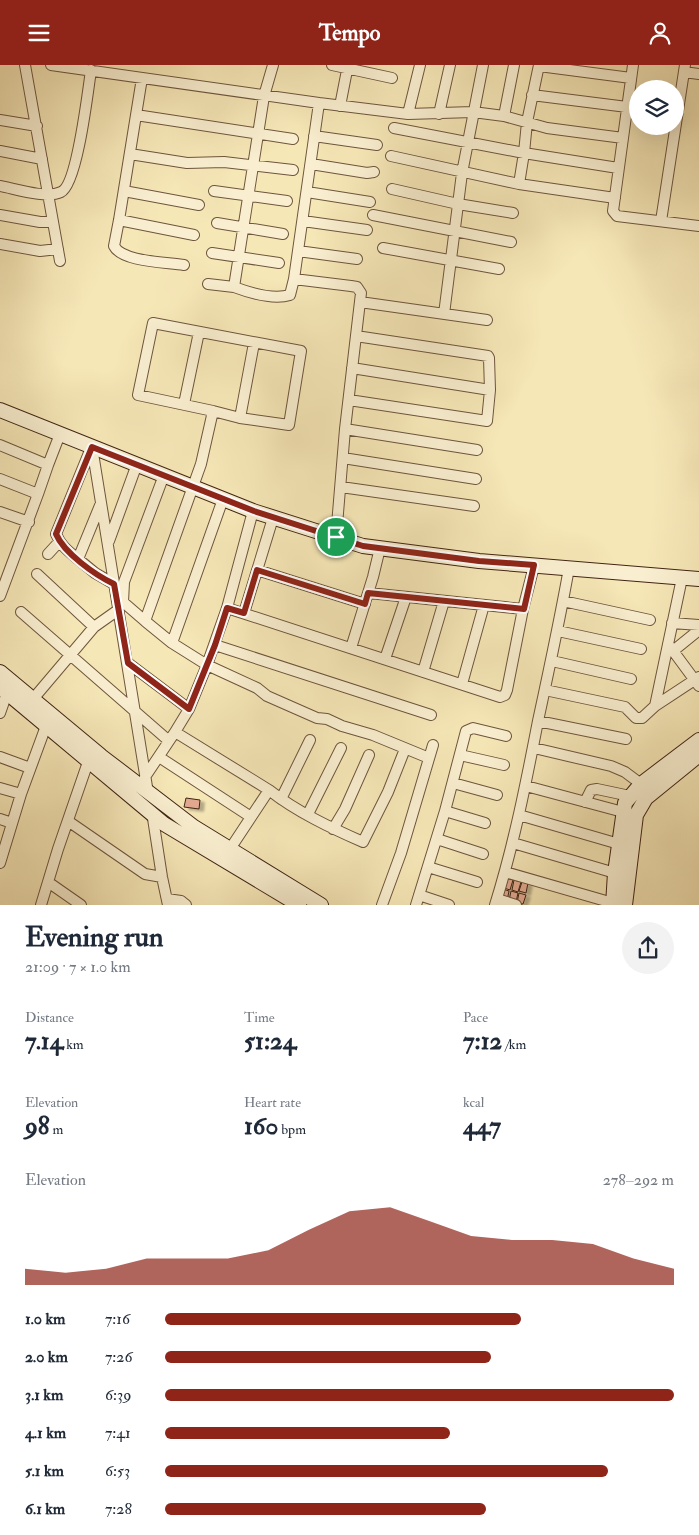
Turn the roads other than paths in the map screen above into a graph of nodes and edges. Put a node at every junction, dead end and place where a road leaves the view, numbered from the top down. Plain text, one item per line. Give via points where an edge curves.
1 (26, 65) edge
2 (51, 65) edge
3 (273, 65) edge
4 (332, 65) edge
5 (420, 65) edge
6 (450, 65) edge
7 (482, 65) edge
8 (514, 65) edge
9 (539, 65) edge
10 (633, 65) edge
11 (348, 67) edge
12 (685, 69) edge
13 (92, 70) junction
14 (699, 73) edge
15 (142, 78) junction
16 (392, 78) dead end
17 (631, 78) junction
18 (532, 95) junction
19 (264, 96) junction
20 (319, 103) junction
21 (340, 106) junction
22 (627, 107) junction
23 (473, 112) junction
24 (408, 114) junction
25 (439, 114) junction
26 (136, 115) junction
27 (504, 116) junction
28 (0, 120) edge
29 (527, 122) junction
30 (36, 126) junction
31 (394, 128) dead end
32 (258, 134) junction
33 (314, 136) junction
34 (623, 137) junction
35 (293, 139) dead end
36 (467, 142) junction
37 (377, 145) dead end
38 (0, 151) edge
39 (524, 153) junction
40 (130, 154) junction
41 (391, 156) dead end
42 (42, 159) junction
43 (311, 164) junction
44 (253, 166) junction
45 (618, 168) junction
46 (293, 170) dead end
47 (374, 171) dead end
48 (462, 173) junction
49 (519, 185) junction
50 (0, 186) edge
51 (392, 189) dead end
52 (124, 191) junction
53 (214, 191) dead end
54 (307, 192) junction
55 (49, 195) junction
56 (249, 197) junction
57 (614, 198) junction
58 (287, 201) dead end
59 (370, 202) dead end
60 (458, 204) junction
61 (199, 205) dead end
62 (513, 213) dead end
63 (0, 215) edge
64 (373, 215) dead end
65 (119, 220) junction
66 (302, 221) junction
67 (661, 221) junction
68 (53, 222) junction
69 (217, 223) dead end
70 (699, 226) edge
71 (243, 227) junction
72 (367, 230) dead end
73 (455, 232) junction
74 (283, 234) dead end
75 (194, 235) dead end
76 (511, 242) dead end
77 (0, 244) edge
78 (58, 249) junction
79 (383, 249) dead end
80 (298, 251) junction
81 (212, 253) dead end
82 (238, 257) junction
83 (357, 259) dead end
84 (60, 261) dead end
85 (451, 261) junction
86 (279, 263) dead end
87 (184, 265) dead end
88 (499, 269) dead end
89 (294, 279) junction
90 (208, 284) dead end
91 (234, 287) junction
92 (360, 302) junction
93 (444, 314) junction
94 (487, 320) dead end
95 (198, 332) junction
96 (356, 336) junction
97 (254, 343) junction
98 (352, 368) junction
99 (490, 390) junction
100 (348, 400) junction
101 (184, 404) junction
102 (0, 410) edge
103 (212, 411) junction
104 (240, 418) junction
105 (345, 429) junction
106 (60, 434) junction
107 (0, 445) edge
108 (92, 447) junction
109 (477, 450) dead end
110 (343, 457) junction
111 (137, 464) junction
112 (48, 465) junction
113 (164, 475) junction
114 (0, 479) edge
115 (476, 479) dead end
116 (193, 486) junction
117 (341, 487) junction
118 (38, 494) junction
119 (223, 499) junction
120 (102, 502) junction
121 (474, 506) dead end
122 (254, 511) junction
123 (0, 513) edge
124 (273, 518) junction
125 (29, 522) junction
126 (336, 537) junction
127 (59, 542) junction
128 (108, 543) junction
129 (380, 548) junction
130 (48, 554) dead end
131 (78, 559) junction
132 (534, 565) junction
133 (569, 568) junction
134 (257, 570) junction
135 (37, 575) dead end
136 (682, 578) junction
137 (699, 579) edge
138 (114, 584) junction
139 (0, 596) edge
140 (406, 597) junction
141 (367, 599) junction
142 (444, 601) junction
143 (563, 601) junction
144 (484, 605) junction
145 (227, 608) junction
146 (524, 609) junction
147 (118, 610) junction
148 (21, 612) dead end
149 (244, 613) junction
150 (650, 620) dead end
151 (145, 621) junction
152 (672, 623) junction
153 (699, 625) edge
154 (94, 627) junction
155 (699, 630) edge
156 (558, 631) junction
157 (172, 643) junction
158 (215, 645) junction
159 (671, 647) junction
160 (351, 648) junction
161 (641, 649) dead end
162 (70, 655) junction
163 (385, 659) junction
164 (552, 661) junction
165 (128, 663) junction
166 (207, 665) junction
167 (0, 672) edge
168 (423, 672) junction
169 (631, 679) dead end
170 (697, 681) edge
171 (462, 684) junction
172 (4, 690) edge
173 (545, 690) junction
174 (33, 699) junction
175 (655, 707) junction
176 (189, 709) junction
177 (136, 712) junction
178 (0, 713) edge
179 (431, 715) dead end
180 (538, 721) junction
181 (46, 725) junction
182 (506, 736) dead end
183 (172, 737) junction
184 (626, 739) dead end
185 (310, 740) dead end
186 (699, 740) edge
187 (433, 745) dead end
188 (341, 748) dead end
189 (534, 748) junction
190 (405, 749) junction
191 (369, 755) dead end
192 (460, 755) junction
193 (699, 755) edge
194 (0, 757) edge
195 (159, 757) junction
196 (429, 759) junction
197 (88, 762) junction
198 (504, 765) dead end
199 (30, 768) junction
200 (146, 777) junction
201 (453, 783) junction
202 (641, 784) junction
203 (526, 786) junction
204 (0, 788) edge
205 (269, 790) junction
206 (148, 793) junction
207 (21, 794) junction
208 (496, 795) dead end
209 (630, 796) junction
210 (280, 799) junction
211 (586, 802) junction
212 (445, 811) junction
213 (623, 812) junction
214 (308, 814) junction
215 (152, 815) junction
216 (519, 815) junction
217 (251, 817) junction
218 (0, 819) edge
219 (68, 821) junction
220 (12, 823) junction
221 (486, 823) dead end
222 (334, 829) junction
223 (628, 829) junction
224 (437, 839) junction
225 (512, 843) junction
226 (619, 844) junction
227 (230, 849) junction
228 (2, 850) edge
229 (484, 854) dead end
230 (0, 863) edge
231 (428, 867) junction
232 (505, 872) junction
233 (615, 873) junction
234 (162, 877) junction
235 (48, 882) junction
236 (476, 882) dead end
237 (417, 900) edge
238 (167, 902) edge
239 (496, 902) edge
240 (617, 904) edge
241 (41, 905) edge
242 (82, 905) edge
243 (186, 905) edge
244 (299, 905) edge
245 (321, 905) edge
246 (382, 905) edge
247 (449, 905) edge
248 (516, 905) edge

1 - 30 street
2 - 13 street
3 - 19 street
4 - 11 street
5 - 24 street
6 - 25 street
7 - 23 street
8 - 27 street
9 - 17 street
9 - 18 street
10 - 17 street
11 - 16 street
11 - 21 street
12 - 14 street
12 - 67 street
13 - 15 street
13 - 55 street via 73,174 67,188
15 - 19 street
15 - 26 street
17 - 22 street
18 - 22 street
18 - 29 street
19 - 20 street
19 - 32 street
20 - 21 street
20 - 33 street
21 - 24 street
22 - 34 street
23 - 25 street
23 - 27 street
23 - 36 street
24 - 25 street
26 - 32 street
26 - 40 street
27 - 29 street
28 - 30 street
29 - 34 street via 547,128
29 - 39 street
30 - 42 street
31 - 36 street
32 - 35 street
32 - 44 street
33 - 37 street
33 - 43 street
34 - 45 street
36 - 39 street
36 - 48 street
38 - 42 street
39 - 45 street
39 - 49 street
40 - 44 street via 187,163 212,161
40 - 52 street
41 - 48 street
42 - 55 street
43 - 47 street via 367,173
43 - 54 street
44 - 46 street
44 - 56 street
45 - 57 street
48 - 49 street
48 - 60 street
49 - 57 street
50 - 55 street
51 - 60 street
52 - 61 street
52 - 65 street
53 - 56 street
54 - 59 street
54 - 66 street
55 - 68 street
56 - 58 street
56 - 71 street
57 - 67 street via 613,211 617,216
60 - 62 street
60 - 73 street
63 - 68 street
64 - 73 street
65 - 75 street
65 - 87 street via 114,245 116,251 131,257
66 - 72 street
66 - 80 street
67 - 70 street
68 - 78 street
69 - 71 street
71 - 74 street
71 - 82 street
73 - 76 street
73 - 85 street
77 - 78 street via 40,251
78 - 84 street
79 - 85 street
80 - 83 street
80 - 89 street
81 - 82 street
82 - 86 street
82 - 91 street
85 - 88 street
85 - 93 street
89 - 91 street via 290,295 283,297
89 - 92 street via 357,287 361,293
90 - 91 street
92 - 93 street
92 - 96 street
93 - 94 street
95 - 97 street
95 - 101 street
95 - 101 street via 153,323 138,395
96 - 98 street
96 - 99 street via 486,355 490,358
97 - 104 street
97 - 104 street via 301,351 288,425
98 - 99 street
98 - 100 street
99 - 100 street via 487,421
100 - 105 street
101 - 103 street
102 - 106 street
103 - 104 street
103 - 116 street
105 - 109 street
105 - 110 street
106 - 108 street
106 - 112 street
107 - 112 street
108 - 111 street
108 - 120 street
108 - 127 street via 56,534
110 - 115 street
110 - 117 street
111 - 113 street
111 - 128 street
112 - 118 street
113 - 116 street
113 - 151 street via 124,582 123,602
114 - 118 street
116 - 119 street
116 - 151 street
117 - 121 street
117 - 126 street
118 - 125 street
119 - 122 street
119 - 157 street
120 - 128 street
120 - 131 street
122 - 124 street
122 - 145 street
123 - 125 street
124 - 126 street
124 - 134 street
125 - 139 street
126 - 129 street
127 - 130 street
127 - 131 street
128 - 138 street
129 - 132 street
129 - 141 street
131 - 138 street
132 - 133 street
132 - 146 street
133 - 136 street
133 - 143 street
134 - 141 street
134 - 149 street
135 - 154 street
136 - 137 street
136 - 152 street
138 - 147 street
140 - 141 street
140 - 142 street
140 - 163 street
141 - 160 street
142 - 144 street
142 - 168 street
143 - 150 street
143 - 156 street
144 - 146 street
144 - 171 street
145 - 149 street
145 - 158 street
146 - 171 street via 505,695 500,697
147 - 154 street
147 - 165 street
148 - 162 street
149 - 160 street
151 - 157 street
152 - 153 street
152 - 159 street
154 - 162 street
155 - 159 street
156 - 161 street
156 - 164 street
157 - 166 street
158 - 166 street
158 - 179 street
159 - 170 street
159 - 175 street
160 - 163 street
162 - 174 street
162 - 177 street
163 - 168 street
164 - 169 street
164 - 173 street
165 - 176 street
165 - 177 street
166 - 176 street
166 - 190 street via 317,718 373,735
167 - 174 street
168 - 171 street
170 - 175 street
172 - 178 street
172 - 181 street
173 - 175 street via 625,707 636,718 642,718
173 - 180 street
174 - 206 street
176 - 183 street
177 - 183 street
177 - 200 street
180 - 184 street
180 - 189 street
181 - 197 street
181 - 199 street
182 - 192 street via 473,728 466,731
183 - 195 street
183 - 205 street
185 - 210 street
186 - 202 street
187 - 196 street
188 - 214 street
189 - 202 street via 611,766 625,771
189 - 203 street
190 - 196 street
190 - 222 street via 363,841
191 - 222 street
192 - 198 street
192 - 201 street
193 - 223 street via 646,798
194 - 199 street
195 - 200 street
195 - 217 street
196 - 246 street
197 - 215 street
197 - 219 street
199 - 207 street
200 - 206 street
201 - 208 street
201 - 212 street
202 - 209 street
203 - 211 street
203 - 216 street
204 - 207 street
205 - 210 street
205 - 217 street
206 - 215 street
206 - 227 street
207 - 220 street
209 - 211 street via 597,789 591,790
209 - 213 street
210 - 214 street
211 - 213 street
212 - 221 street
212 - 224 street
213 - 223 street
214 - 222 street
215 - 234 street
215 - 244 street
216 - 225 street
216 - 226 street
217 - 227 street
218 - 220 street
219 - 234 street via 145,874
219 - 235 street
220 - 228 street
223 - 226 street
223 - 240 street
224 - 229 street
224 - 231 street
225 - 232 street
225 - 233 street
226 - 233 street
227 - 245 street
228 - 230 street
231 - 236 street
231 - 237 street
232 - 239 street
232 - 240 street
233 - 240 street
234 - 238 street
235 - 241 street
235 - 242 street
237 - 247 street
238 - 243 street via 180,901
239 - 248 street

